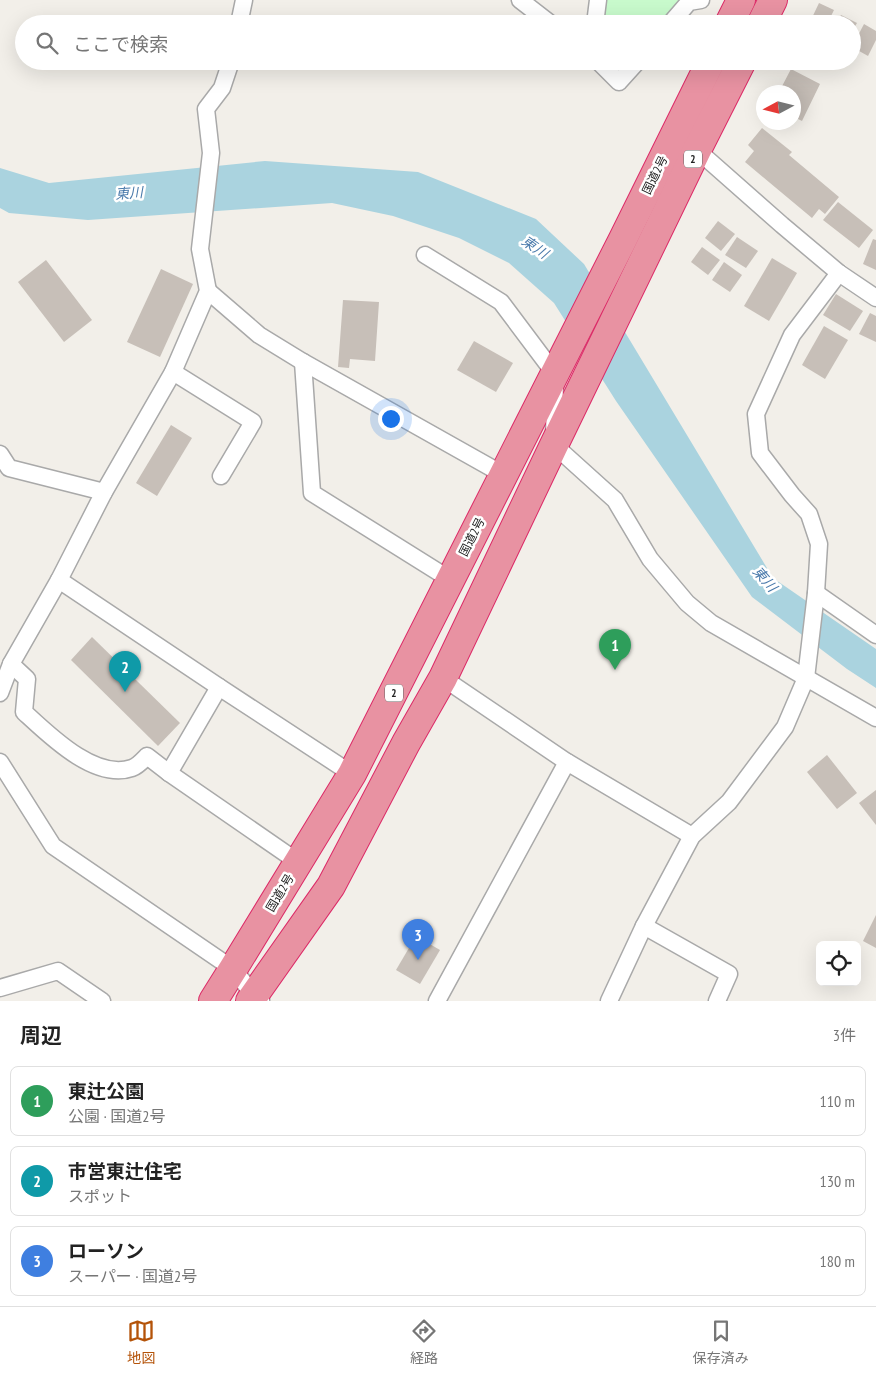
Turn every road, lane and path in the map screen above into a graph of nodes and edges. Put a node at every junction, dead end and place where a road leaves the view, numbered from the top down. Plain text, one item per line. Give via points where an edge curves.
1 (244, 0) edge
2 (520, 0) edge
3 (598, 0) edge
4 (700, 0) edge
5 (741, 0) edge
6 (773, 0) edge
7 (242, 15) edge
8 (539, 15) edge
9 (596, 15) edge
10 (678, 15) edge
11 (734, 15) edge
12 (766, 15) edge
13 (228, 70) edge
14 (607, 70) edge
15 (630, 70) edge
16 (707, 70) edge
17 (737, 70) edge
18 (697, 150) junction
19 (425, 255) dead end
20 (839, 273) junction
21 (208, 291) junction
22 (876, 298) edge
23 (303, 362) junction
24 (173, 372) junction
25 (555, 374) junction
26 (554, 445) junction
27 (0, 454) edge
28 (504, 475) junction
29 (221, 476) dead end
30 (104, 492) junction
31 (59, 580) junction
32 (451, 580) junction
33 (816, 593) junction
34 (876, 636) edge
35 (11, 664) junction
36 (443, 678) junction
37 (806, 678) junction
38 (219, 687) junction
39 (0, 693) edge
40 (876, 718) edge
41 (0, 762) edge
42 (567, 762) junction
43 (169, 773) junction
44 (352, 774) junction
45 (692, 836) junction
46 (298, 862) junction
47 (644, 926) junction
48 (233, 969) junction
49 (0, 988) edge
50 (256, 999) edge
51 (102, 1001) edge
52 (213, 1001) edge
53 (437, 1001) edge
54 (609, 1001) edge
55 (717, 1001) edge

1 - 7 street
2 - 8 street
3 - 9 street
4 - 10 street via 689,2
5 - 11 highway
6 - 12 highway
13 - 21 street via 222,88 206,109 211,153 200,249
14 - 15 street via 619,82
16 - 25 highway, 国道2号 / 2
17 - 18 highway, 2
18 - 20 street
18 - 26 highway, 2
19 - 25 street via 501,302
20 - 22 street
20 - 33 street via 792,335 756,414 760,452 809,514 819,544
21 - 23 street via 259,335
21 - 24 street
23 - 28 street
23 - 32 street via 312,493
24 - 29 street via 253,422
24 - 30 street
25 - 26 street
25 - 28 highway, 国道2号 / 2
26 - 36 highway, 2
26 - 37 street via 615,500 650,559 686,602 711,623
27 - 30 street via 9,468
28 - 32 highway, 国道2号 / 2
30 - 31 street
31 - 35 street
31 - 38 street
32 - 44 highway, 国道2号 / 2
33 - 34 street
33 - 37 street
35 - 39 street
35 - 43 street via 27,679 24,712 58,744 96,766 115,771 134,768 147,756
36 - 42 street
36 - 50 highway, 2 via 331,886
37 - 40 street
37 - 45 street via 785,727 728,802
38 - 43 street
38 - 44 street
41 - 48 street via 53,846
42 - 45 street
42 - 53 street
43 - 46 street
44 - 46 highway, 国道2号 / 2
45 - 47 street
46 - 48 highway, 国道2号 / 2
47 - 54 street
47 - 55 street via 729,974
48 - 50 street
48 - 52 highway, 国道2号 / 2
49 - 51 street via 58,971

